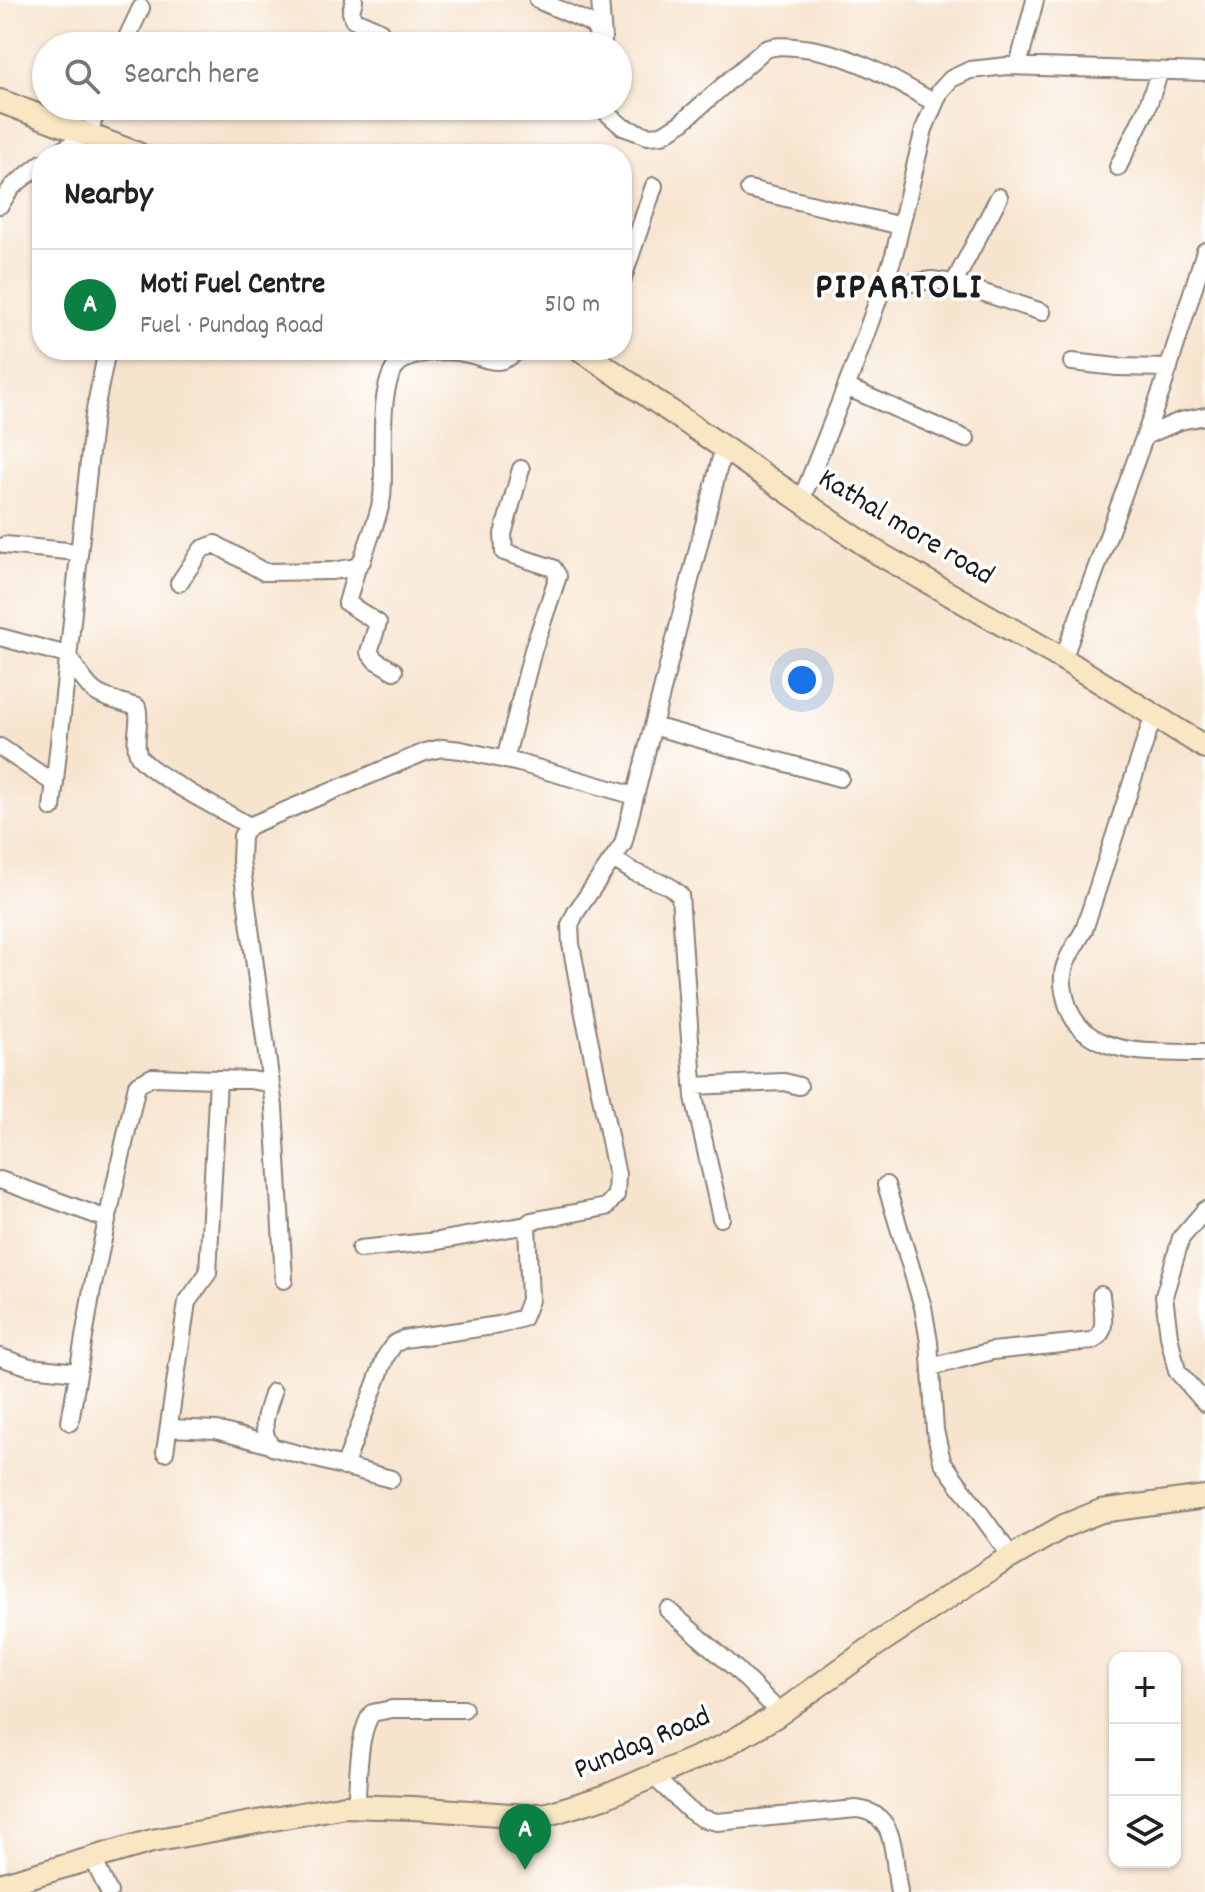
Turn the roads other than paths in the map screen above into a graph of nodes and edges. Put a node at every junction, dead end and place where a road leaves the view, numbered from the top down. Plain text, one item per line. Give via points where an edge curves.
1 (354, 0) edge
2 (538, 0) edge
3 (600, 0) edge
4 (1035, 0) edge
5 (141, 8) dead end
6 (380, 31) dead end
7 (130, 32) edge
8 (598, 32) edge
9 (602, 32) edge
10 (1018, 66) junction
11 (1160, 71) junction
12 (1205, 72) edge
13 (0, 101) edge
14 (935, 103) junction
15 (32, 113) edge
16 (51, 120) edge
17 (94, 120) edge
18 (614, 120) edge
19 (88, 134) junction
20 (72, 144) edge
21 (113, 144) edge
22 (1118, 167) dead end
23 (32, 171) edge
24 (654, 186) dead end
25 (749, 189) dead end
26 (999, 197) dead end
27 (0, 205) edge
28 (901, 226) junction
29 (632, 251) edge
30 (1205, 251) edge
31 (954, 283) junction
32 (883, 287) junction
33 (1042, 312) dead end
34 (105, 360) edge
35 (407, 360) edge
36 (601, 360) edge
37 (1072, 362) dead end
38 (1169, 368) junction
39 (846, 387) junction
40 (1205, 416) edge
41 (1145, 436) junction
42 (966, 439) dead end
43 (724, 446) junction
44 (521, 469) dead end
45 (801, 501) junction
46 (5, 545) dead end
47 (77, 552) junction
48 (357, 567) junction
49 (179, 583) dead end
50 (0, 637) edge
51 (67, 655) junction
52 (1063, 659) junction
53 (394, 671) dead end
54 (1153, 717) junction
55 (653, 726) junction
56 (0, 747) edge
57 (1205, 747) edge
58 (505, 760) junction
59 (840, 778) dead end
60 (55, 784) junction
61 (635, 796) junction
62 (52, 808) dead end
63 (249, 826) junction
64 (613, 859) junction
65 (1205, 1053) edge
66 (218, 1079) junction
67 (270, 1083) junction
68 (693, 1086) junction
69 (799, 1086) dead end
70 (0, 1180) edge
71 (886, 1185) dead end
72 (1205, 1210) edge
73 (721, 1218) dead end
74 (107, 1219) junction
75 (527, 1225) junction
76 (360, 1249) dead end
77 (284, 1280) dead end
78 (1101, 1295) dead end
79 (0, 1357) edge
80 (931, 1367) junction
81 (78, 1372) junction
82 (273, 1392) dead end
83 (1205, 1403) edge
84 (70, 1422) dead end
85 (169, 1428) junction
86 (267, 1444) junction
87 (165, 1452) dead end
88 (344, 1467) junction
89 (391, 1479) dead end
90 (1205, 1497) edge
91 (1011, 1556) junction
92 (668, 1610) dead end
93 (464, 1709) dead end
94 (780, 1713) junction
95 (654, 1777) junction
96 (356, 1806) junction
97 (92, 1857) junction
98 (0, 1885) edge
99 (109, 1892) edge
100 (899, 1892) edge

1 - 6 street via 353,19
2 - 8 street
3 - 9 street
4 - 10 street
5 - 7 street
10 - 11 street
10 - 14 street via 970,70 951,79
11 - 12 street
11 - 22 street
13 - 15 street
14 - 18 street via 838,53 779,46 764,50 662,135 648,136
14 - 28 street
16 - 19 street
17 - 19 street
19 - 20 street
19 - 21 street
23 - 27 street
24 - 29 street
25 - 28 street
26 - 31 street
28 - 32 street
30 - 38 street
31 - 32 street via 932,280
31 - 33 street
32 - 39 street
34 - 47 street
35 - 48 street via 396,366 388,383 382,497
36 - 43 street, Kathal more road
37 - 38 street
38 - 41 street
39 - 42 street
39 - 45 street
40 - 41 street
41 - 52 street
43 - 45 street, Kathal more road
43 - 55 street
44 - 58 street via 503,534 504,552 553,568 558,576
45 - 52 street, Kathal more road via 876,552
46 - 47 street
47 - 51 street
48 - 49 street via 264,572 215,544 202,549
48 - 53 street via 347,603 378,623 369,652
50 - 51 street
51 - 60 street
51 - 63 street via 93,692 137,707 137,752 146,764
52 - 54 street, Kathal more road
54 - 57 street, Kathal more road
54 - 65 street via 1084,930 1066,962 1064,988 1075,1022 1099,1040 1138,1052
55 - 59 street
55 - 61 street
56 - 60 street
58 - 61 street
58 - 63 street via 442,748 425,752
60 - 62 street
61 - 64 street via 623,844
63 - 67 street via 242,836 241,861
64 - 68 street via 680,895
64 - 75 street via 570,925 617,1175 616,1195 606,1207
66 - 67 street
66 - 74 street via 152,1077 137,1085
66 - 85 street via 208,1273 187,1302
67 - 77 street
68 - 69 street
68 - 73 street
70 - 74 street
71 - 80 street via 923,1307
72 - 83 street via 1181,1238 1164,1296 1177,1371
74 - 81 street
75 - 76 street
75 - 88 street via 526,1315 516,1322 394,1344
78 - 80 street via 1103,1331 1092,1341 992,1351
79 - 81 street via 30,1367
80 - 91 street via 942,1461
81 - 84 street
82 - 86 street via 265,1416
85 - 86 street via 216,1430
85 - 87 street
86 - 88 street
88 - 89 street
90 - 91 street, Pundag Road via 1101,1511
91 - 94 street, Pundag Road
92 - 94 street
93 - 96 street via 372,1713 366,1723
94 - 95 street, Pundag Road via 722,1747
95 - 96 street, Pundag Road via 548,1814
95 - 100 street via 689,1810 717,1822 856,1809 872,1813 892,1838
96 - 97 street, Pundag Road via 152,1841
97 - 98 street, Pundag Road
97 - 99 street

